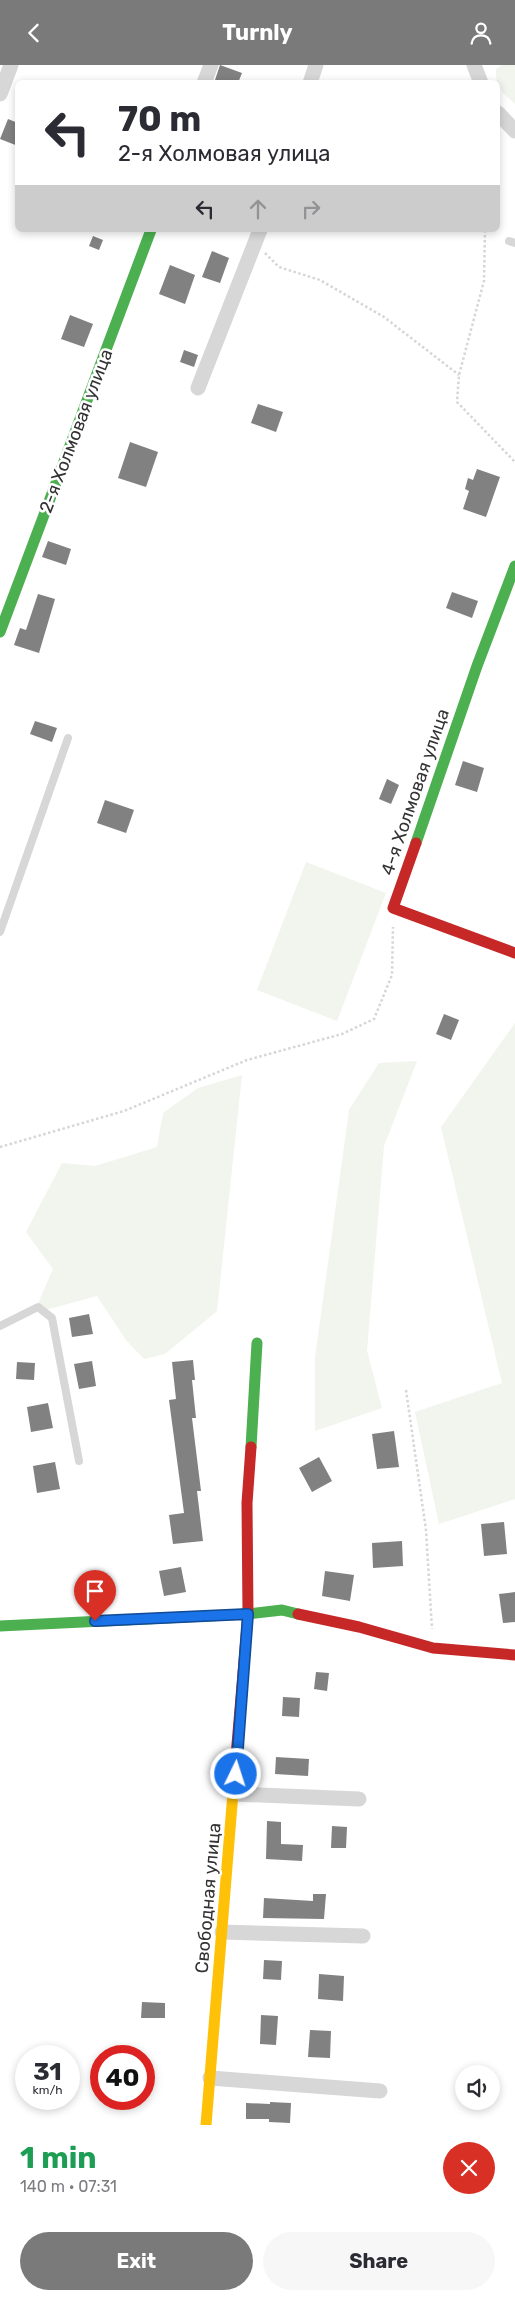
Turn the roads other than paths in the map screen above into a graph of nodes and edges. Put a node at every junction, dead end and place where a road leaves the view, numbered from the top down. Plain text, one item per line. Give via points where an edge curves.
1 (11, 65) edge
2 (211, 65) edge
3 (316, 65) edge
4 (474, 65) edge
5 (205, 80) edge
6 (311, 80) edge
7 (480, 80) edge
8 (0, 94) edge
9 (500, 115) edge
10 (515, 131) edge
11 (150, 232) edge
12 (259, 232) edge
13 (198, 388) dead end
14 (515, 566) edge
15 (0, 632) edge
16 (68, 738) dead end
17 (0, 932) edge
18 (515, 953) edge
19 (0, 1326) edge
20 (257, 1343) dead end
21 (79, 1461) dead end
22 (248, 1614) junction
23 (0, 1625) edge
24 (515, 1655) edge
25 (234, 1793) junction
26 (358, 1799) dead end
27 (222, 1932) junction
28 (362, 1935) dead end
29 (210, 2079) junction
30 (380, 2091) dead end
31 (206, 2125) edge

1 - 8 street
2 - 5 street
3 - 6 street
4 - 7 street
9 - 10 street
11 - 15 street, 2-я Холмовая улица
12 - 13 street
14 - 18 street, 4-я Холмовая улица via 393,908
16 - 17 lane
19 - 21 lane via 38,1307 52,1318
20 - 22 street, Свободная улица via 247,1503
22 - 23 street
22 - 24 street via 282,1610 433,1648
22 - 25 street, Свободная улица
25 - 26 street
25 - 27 street, Свободная улица
27 - 28 street
27 - 29 street, Свободная улица
29 - 30 street
29 - 31 street, Свободная улица

